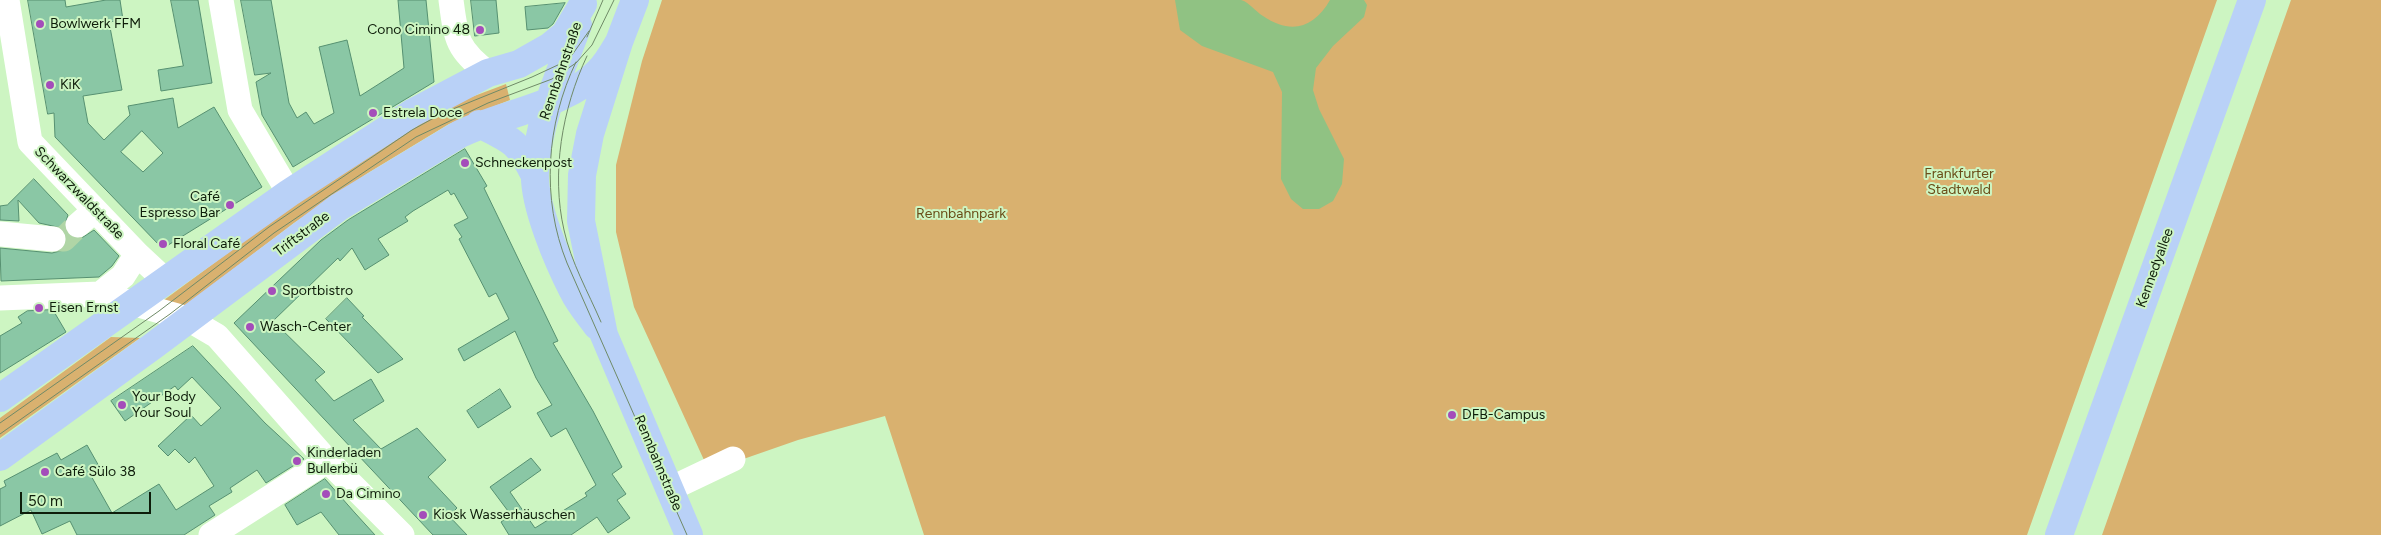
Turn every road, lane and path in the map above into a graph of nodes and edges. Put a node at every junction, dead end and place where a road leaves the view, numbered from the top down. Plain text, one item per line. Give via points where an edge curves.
1 (7, 0) edge
2 (221, 0) edge
3 (451, 0) edge
4 (635, 0) edge
5 (2252, 0) edge
6 (584, 2) edge
7 (619, 42) junction
8 (519, 64) junction
9 (488, 73) junction
10 (570, 78) junction
11 (549, 102) junction
12 (479, 124) junction
13 (590, 134) junction
14 (534, 174) junction
15 (289, 193) junction
16 (0, 234) edge
17 (53, 239) tunnel mouth
18 (137, 254) junction
19 (166, 281) junction
20 (89, 294) junction
21 (0, 298) edge
22 (134, 303) junction
23 (188, 319) junction
24 (604, 335) junction
25 (84, 340) junction
26 (0, 398) edge
27 (0, 457) edge
28 (733, 459) dead end
29 (327, 461) junction
30 (670, 489) junction
31 (211, 535) edge
32 (402, 535) edge
33 (689, 535) edge
34 (2059, 535) edge

1 - 18 street, Schwarzwaldstraße via 30,142 86,217
2 - 15 street via 240,110
3 - 9 street via 456,37 469,58
4 - 7 main road, Rennbahnstraße
5 - 34 main road, Kennedyallee
6 - 8 main road via 565,34
6 - 10 main road, Rennbahnstraße
7 - 10 main road via 599,71
7 - 13 main road, Rennbahnstraße
8 - 9 main road
8 - 10 main road via 538,63
9 - 15 main road via 412,113
10 - 11 main road, Rennbahnstraße
10 - 13 main road via 587,97
11 - 12 main road, Triftstraße
11 - 14 main road, Rennbahnstraße
12 - 14 main road via 508,138 524,152
12 - 23 main road, Triftstraße via 339,207
13 - 24 main road, Rennbahnstraße via 582,175 581,221
14 - 24 main road, Rennbahnstraße via 541,212 574,293
15 - 19 main road
16 - 17 street
18 - 19 street, Schwarzwaldstraße
18 - 20 street via 123,276
19 - 22 main road
20 - 21 street
20 - 22 street
20 - 25 street via 85,303 89,313
22 - 23 street
22 - 25 main road
23 - 27 main road, Triftstraße
23 - 29 street via 217,336
24 - 30 main road, Rennbahnstraße
25 - 26 main road
28 - 30 street
29 - 31 street
29 - 32 street
30 - 33 main road, Rennbahnstraße

